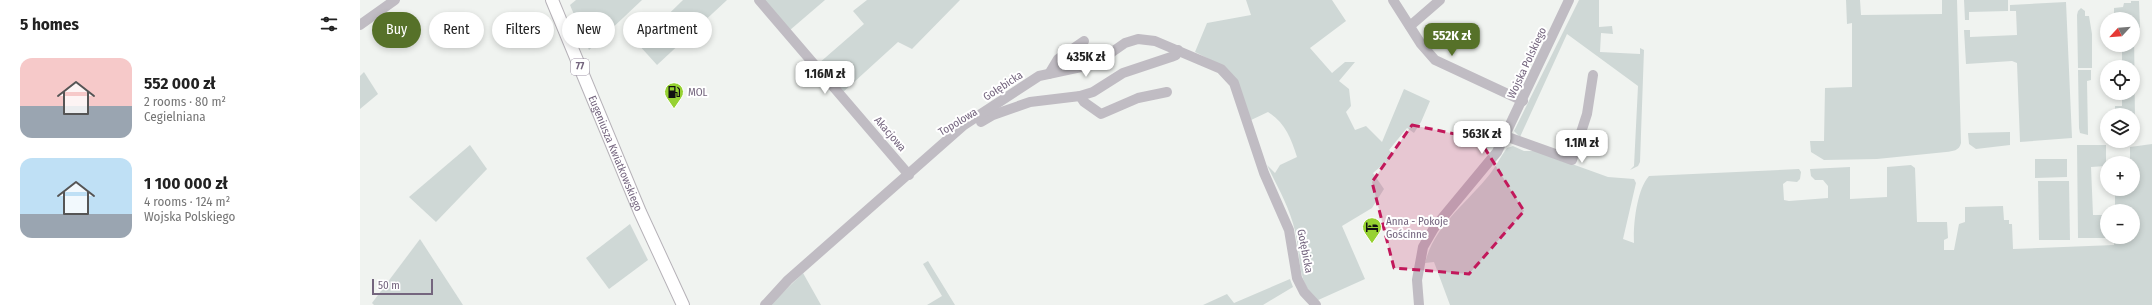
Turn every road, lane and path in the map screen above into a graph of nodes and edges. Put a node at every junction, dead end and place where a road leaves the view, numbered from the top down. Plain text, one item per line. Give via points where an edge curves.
1 (395, 0) edge
2 (552, 0) edge
3 (759, 0) edge
4 (1393, 0) edge
5 (1440, 0) edge
6 (1569, 0) edge
7 (360, 24) edge
8 (1410, 26) junction
9 (1084, 41) dead end
10 (1178, 50) junction
11 (1049, 74) junction
12 (1593, 75) dead end
13 (1167, 92) dead end
14 (1080, 96) junction
15 (1523, 101) junction
16 (1505, 136) junction
17 (940, 146) junction
18 (909, 175) junction
19 (683, 305) edge
20 (765, 305) edge
21 (1316, 305) edge
22 (1419, 305) edge

1 - 7 street
2 - 19 main road, Eugeniusza Kwiatkowskiego / 77 via 640,212
3 - 18 street, Akacjowa
4 - 8 street
5 - 8 street
6 - 15 street, Wojska Polskiego
8 - 15 street via 1435,60
9 - 11 street via 1058,59
10 - 11 street, Gołębicka via 1155,41 1138,39 1125,43 1095,64
10 - 14 street, Topolowa via 1176,55 1123,73 1093,92
10 - 21 street, Gołębicka via 1221,68 1234,83 1264,173 1289,230 1297,278 1304,292
11 - 17 street, Gołębicka via 1039,76 964,125
12 - 16 street via 1587,114 1572,160
13 - 14 street via 1138,98 1101,114
14 - 17 street, Topolowa via 1030,102 993,115
15 - 16 street, Wojska Polskiego
16 - 22 street, Wojska Polskiego via 1490,162 1434,228 1423,247 1417,280
17 - 18 street, Gołębicka
18 - 20 street, Gołębicka via 788,280

